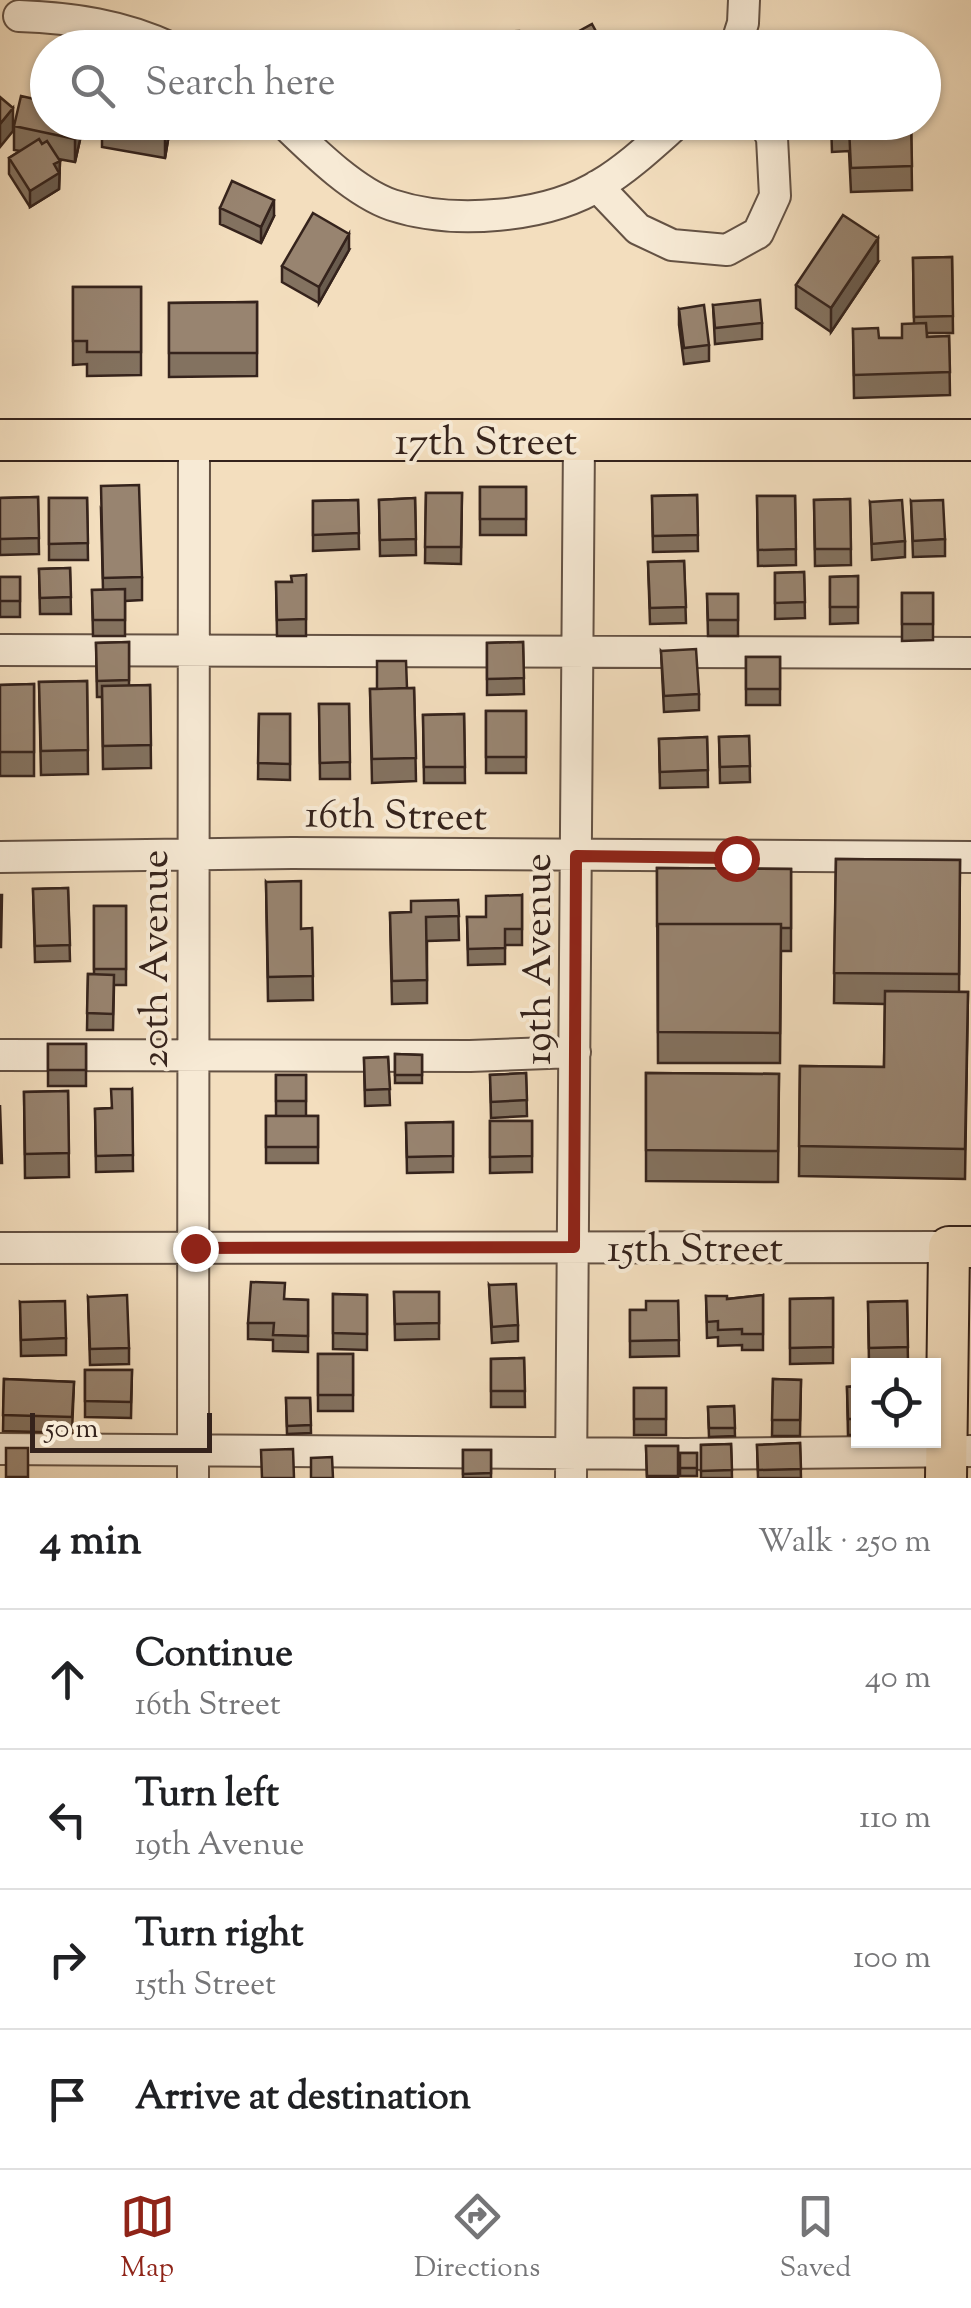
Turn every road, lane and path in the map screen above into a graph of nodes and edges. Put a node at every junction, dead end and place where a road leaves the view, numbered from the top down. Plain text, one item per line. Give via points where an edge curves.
1 (744, 0) edge
2 (9, 14) edge
3 (133, 30) edge
4 (741, 30) edge
5 (302, 140) edge
6 (656, 140) edge
7 (772, 140) edge
8 (598, 186) junction
9 (0, 440) edge
10 (194, 440) junction
11 (579, 440) junction
12 (971, 440) edge
13 (0, 650) edge
14 (576, 650) junction
15 (192, 652) junction
16 (971, 653) edge
17 (192, 854) junction
18 (576, 856) junction
19 (0, 857) edge
20 (971, 857) edge
21 (576, 1052) junction
22 (0, 1054) edge
23 (194, 1054) junction
24 (574, 1247) junction
25 (960, 1247) edge
26 (0, 1248) edge
27 (195, 1248) junction
28 (0, 1449) edge
29 (955, 1460) edge
30 (194, 1464) edge
31 (571, 1465) edge

1 - 4 street
2 - 3 street
5 - 8 street via 330,167 391,204 451,216 561,204
6 - 8 street
7 - 8 street via 775,196 758,232 727,250 672,245 638,229
9 - 10 main road, 17th Street
10 - 11 main road, 17th Street
10 - 15 street, 20th Avenue
11 - 12 main road, 17th Street
11 - 14 street, 19th Avenue
13 - 15 street
14 - 15 street
14 - 16 street
14 - 18 street, 19th Avenue
15 - 17 street, 20th Avenue
17 - 18 street, 16th Street
17 - 19 street, 16th Street
17 - 23 street, 20th Avenue
18 - 20 street, 16th Street
18 - 21 street, 19th Avenue
21 - 23 street
21 - 24 street, 19th Avenue
22 - 23 street
23 - 27 street, 20th Avenue
24 - 25 street, 15th Street
24 - 27 street, 15th Street
24 - 31 street, 19th Avenue
25 - 29 main road
26 - 27 street, 15th Street
27 - 30 street, 20th Avenue
28 - 30 street
29 - 31 street
30 - 31 street

